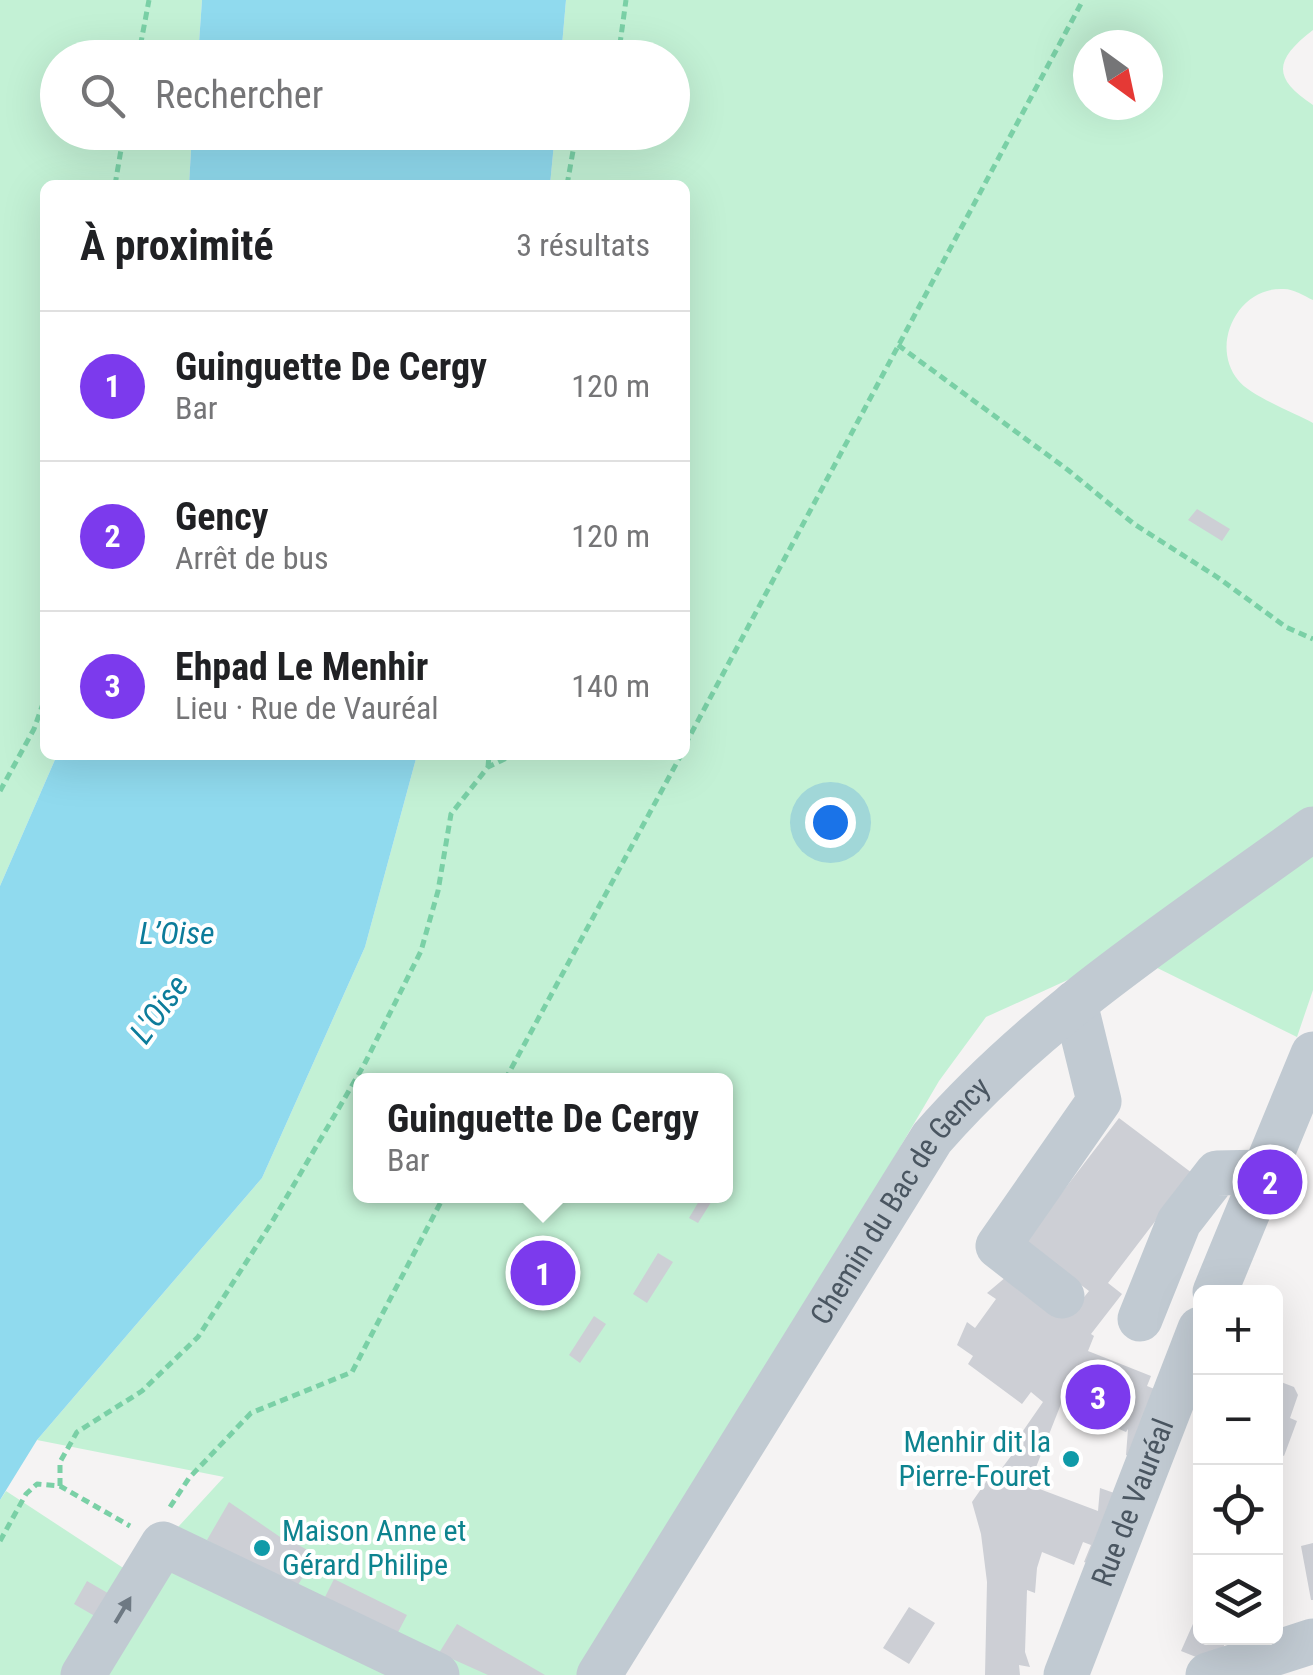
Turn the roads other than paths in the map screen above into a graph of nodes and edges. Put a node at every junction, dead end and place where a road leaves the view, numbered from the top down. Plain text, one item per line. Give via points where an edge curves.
1 (1313, 830) edge
2 (1074, 1002) junction
3 (1313, 1054) edge
4 (1264, 1172) junction
5 (1218, 1285) edge
6 (1062, 1296) dead end
7 (1140, 1319) dead end
8 (1193, 1348) edge
9 (1313, 1641) edge
10 (84, 1675) edge
11 (437, 1675) edge
12 (599, 1675) edge
13 (1066, 1675) edge
14 (1208, 1675) edge

1 - 2 street, Chemin du Bac de Gency
2 - 6 street via 1099,1101 998,1246
2 - 12 street, Chemin du Bac de Gency via 932,1138
3 - 4 street
4 - 5 street
4 - 7 street via 1217,1174 1178,1222
8 - 13 street, Rue de Vauréal
9 - 14 street
10 -> 11 street via 163,1544

